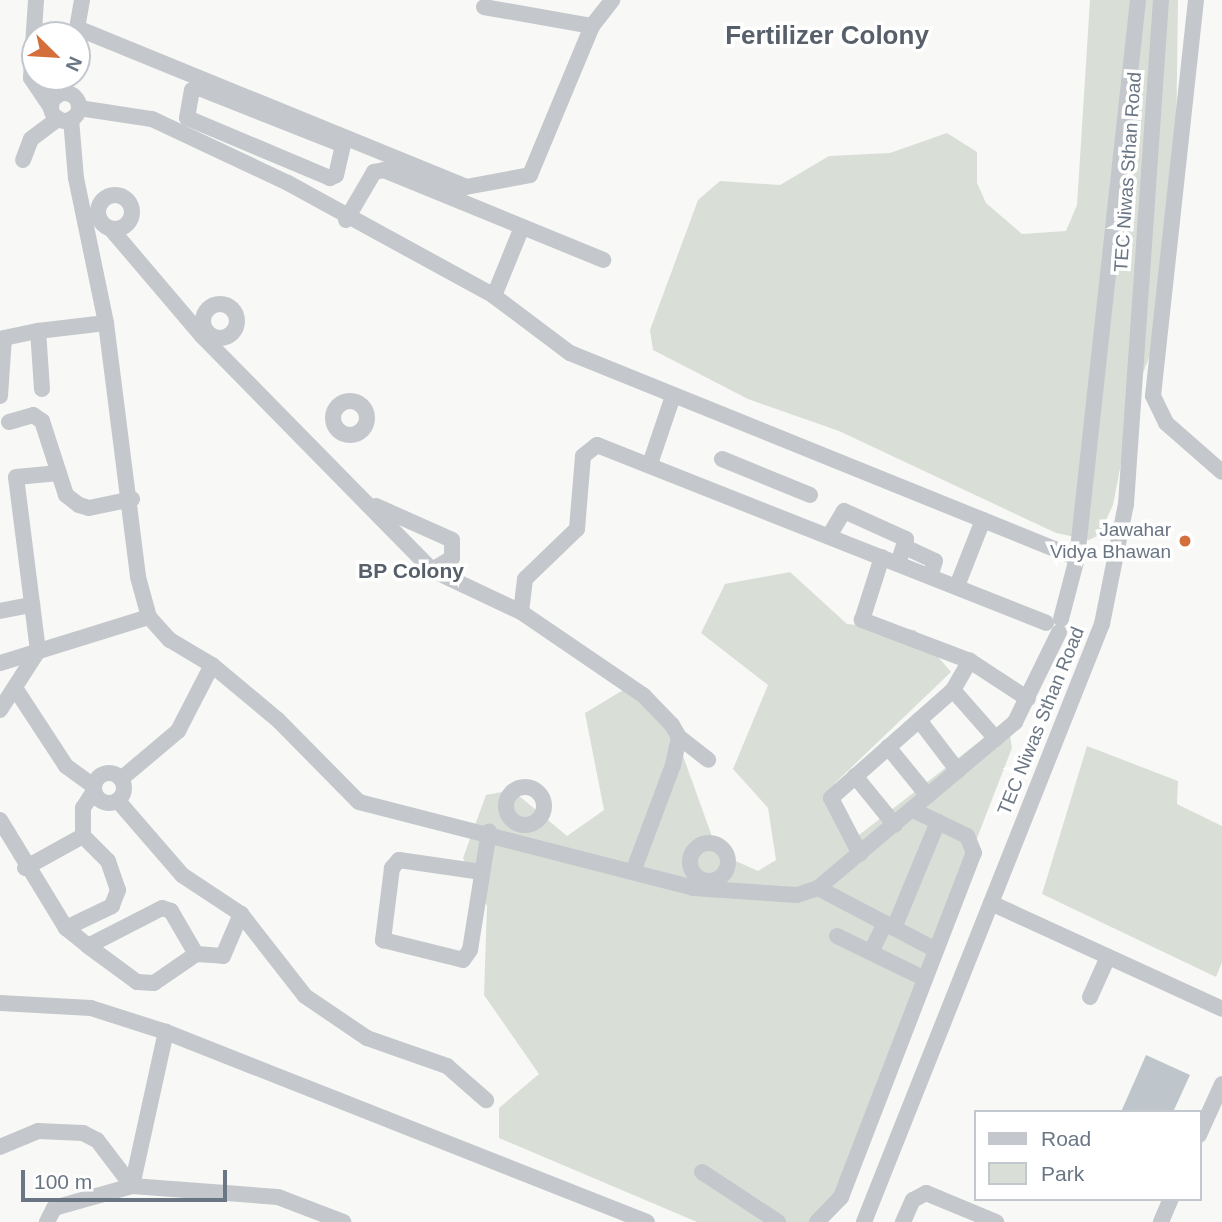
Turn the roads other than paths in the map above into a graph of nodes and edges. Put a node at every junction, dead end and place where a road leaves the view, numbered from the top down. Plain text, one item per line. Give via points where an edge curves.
1 (36, 0) edge
2 (82, 0) edge
3 (612, 0) edge
4 (1138, 0) edge
5 (1161, 0) edge
6 (1196, 0) edge
7 (484, 8) dead end
8 (35, 21) edge
9 (592, 26) junction
10 (39, 91) edge
11 (52, 91) edge
12 (63, 110) junction
13 (256, 146) junction
14 (23, 160) dead end
15 (296, 163) junction
16 (249, 164) junction
17 (76, 178) junction
18 (288, 183) junction
19 (98, 212) junction
20 (346, 220) junction
21 (522, 227) junction
22 (111, 229) junction
23 (603, 260) dead end
24 (494, 296) junction
25 (106, 323) junction
26 (38, 331) junction
27 (42, 389) dead end
28 (0, 396) edge
29 (673, 396) junction
30 (9, 422) dead end
31 (337, 429) dead end
32 (320, 449) junction
33 (722, 459) dead end
34 (650, 464) junction
35 (738, 466) junction
36 (1222, 472) edge
37 (59, 473) junction
38 (8, 478) edge
39 (788, 486) junction
40 (726, 494) junction
41 (810, 495) dead end
42 (132, 499) junction
43 (374, 506) junction
44 (778, 515) junction
45 (983, 520) junction
46 (829, 536) junction
47 (905, 547) junction
48 (882, 557) junction
49 (1077, 558) junction
50 (898, 563) junction
51 (432, 570) junction
52 (930, 576) junction
53 (957, 586) junction
54 (32, 605) junction
55 (0, 611) edge
56 (521, 612) junction
57 (149, 617) junction
58 (1055, 625) junction
59 (38, 651) junction
60 (970, 662) junction
61 (0, 663) edge
62 (212, 665) junction
63 (15, 688) junction
64 (953, 690) junction
65 (1028, 699) junction
66 (0, 710) edge
67 (919, 720) junction
68 (679, 737) junction
69 (996, 739) junction
70 (888, 747) junction
71 (708, 760) dead end
72 (958, 771) junction
73 (855, 776) junction
74 (121, 779) junction
75 (94, 789) junction
76 (928, 796) junction
77 (118, 801) junction
78 (913, 810) junction
79 (507, 811) junction
80 (0, 820) edge
81 (536, 822) junction
82 (938, 822) junction
83 (895, 825) junction
84 (495, 833) junction
85 (83, 836) junction
86 (539, 844) junction
87 (860, 854) junction
88 (25, 868) junction
89 (482, 872) junction
90 (633, 872) junction
91 (818, 888) junction
92 (991, 903) junction
93 (241, 914) junction
94 (890, 926) junction
95 (66, 928) junction
96 (837, 936) dead end
97 (88, 946) junction
98 (936, 950) junction
99 (872, 952) junction
100 (196, 954) junction
101 (1108, 957) junction
102 (915, 974) dead end
103 (1090, 997) dead end
104 (0, 1003) edge
105 (1222, 1009) edge
106 (166, 1032) junction
107 (1222, 1084) edge
108 (485, 1100) dead end
109 (1201, 1131) edge
110 (0, 1147) edge
111 (702, 1172) dead end
112 (132, 1186) junction
113 (1170, 1201) edge
114 (47, 1222) edge
115 (343, 1222) edge
116 (647, 1222) edge
117 (778, 1222) edge
118 (817, 1222) edge
119 (864, 1222) edge
120 (903, 1222) edge
121 (996, 1222) edge
122 (1161, 1222) edge

1 - 8 street
2 - 9 street via 77,28 466,187 530,175
3 - 9 street
4 - 49 street
5 - 92 street, TEC Niwas Sthan Road via 1126,504 1086,671
6 - 36 street via 1153,396 1166,423
7 - 9 street
10 - 12 street
11 - 12 street
12 - 14 street via 31,139
12 - 16 street via 152,119
12 - 17 street
13 - 15 street
13 - 15 street via 187,118 192,90 345,147 332,178
13 - 16 street
15 - 18 street
16 - 18 street
17 - 19 street
17 - 25 street
18 - 20 street
19 - 22 street
19 - 22 street via 105,198 127,199 130,220
20 - 21 street via 379,169
20 - 24 street
21 - 23 street
21 - 24 street
22 - 32 street via 204,334
24 - 29 street via 570,353
25 - 26 street
25 - 42 street
26 - 27 street
26 - 28 street via 4,338
29 - 34 street
29 - 45 street
30 - 37 street via 33,415 42,421
31 - 32 street
32 - 43 street
33 - 35 street
34 - 40 street
34 - 56 street via 606,446 589,448 577,529 525,579
35 - 39 street
35 - 40 street
37 - 38 street
37 - 42 street via 66,495 89,508
38 - 54 street
39 - 41 street
39 - 44 street
40 - 44 street
42 - 57 street via 138,577
43 - 51 street
43 - 51 street via 452,540 452,558
44 - 46 street
45 - 49 street
45 - 53 street
46 - 47 street via 844,511 903,537
46 - 48 street
47 - 50 street
47 - 52 street via 935,561
48 - 50 street
48 - 60 street via 862,620
49 - 58 street
50 - 52 street
51 - 56 street
52 - 53 street
53 - 58 street
54 - 55 street
54 - 59 street
56 - 68 street via 645,696
57 - 59 street
57 - 62 street via 170,640
58 - 65 street
59 - 61 street
59 - 63 street
60 - 64 street
60 - 65 street
62 - 74 street via 178,731
62 - 84 street via 359,802
63 - 66 street
63 - 75 street via 66,766
64 - 67 street
64 - 69 street
65 - 69 street via 1015,722
67 - 70 street
67 - 72 street
68 - 71 street
68 - 90 street
69 - 72 street
70 - 73 street
70 - 76 street
72 - 76 street
73 - 83 street
73 - 87 street via 830,802
74 - 75 street via 103,774
74 - 77 street
75 - 77 street via 103,803
75 - 85 street via 83,808
76 - 78 street
77 - 93 street via 182,875
78 - 82 street
78 - 83 street
79 - 81 street via 520,825
79 - 81 street via 512,793 530,788 544,801
79 - 84 street
80 - 88 street
81 - 86 street
82 - 94 street
82 - 98 street via 975,846
83 - 87 street
84 - 86 street
84 - 89 street
85 - 88 street
85 - 95 street via 108,861 118,890 112,906
86 - 90 street
87 - 91 street
88 - 95 street
89 - 89 street via 463,960 383,940 395,863
90 - 91 street via 797,895
91 - 94 street
92 - 101 street
92 - 119 street, TEC Niwas Sthan Road
93 - 100 street via 223,956
93 - 108 street via 293,986 344,1026 447,1066
94 - 98 street
94 - 99 street
95 - 97 street
96 - 99 street
97 - 100 street via 145,985
97 - 100 street via 162,908 187,933
98 - 118 street via 841,1197
99 - 102 street
101 - 103 street
101 - 105 street
104 - 106 street via 92,1008
106 - 112 street
106 - 116 street
107 - 109 street
110 - 112 street via 37,1130 83,1133 97,1140
111 - 117 street
112 - 114 street via 54,1209
112 - 115 street via 278,1197
113 - 122 street
120 - 121 street via 913,1200 926,1193

